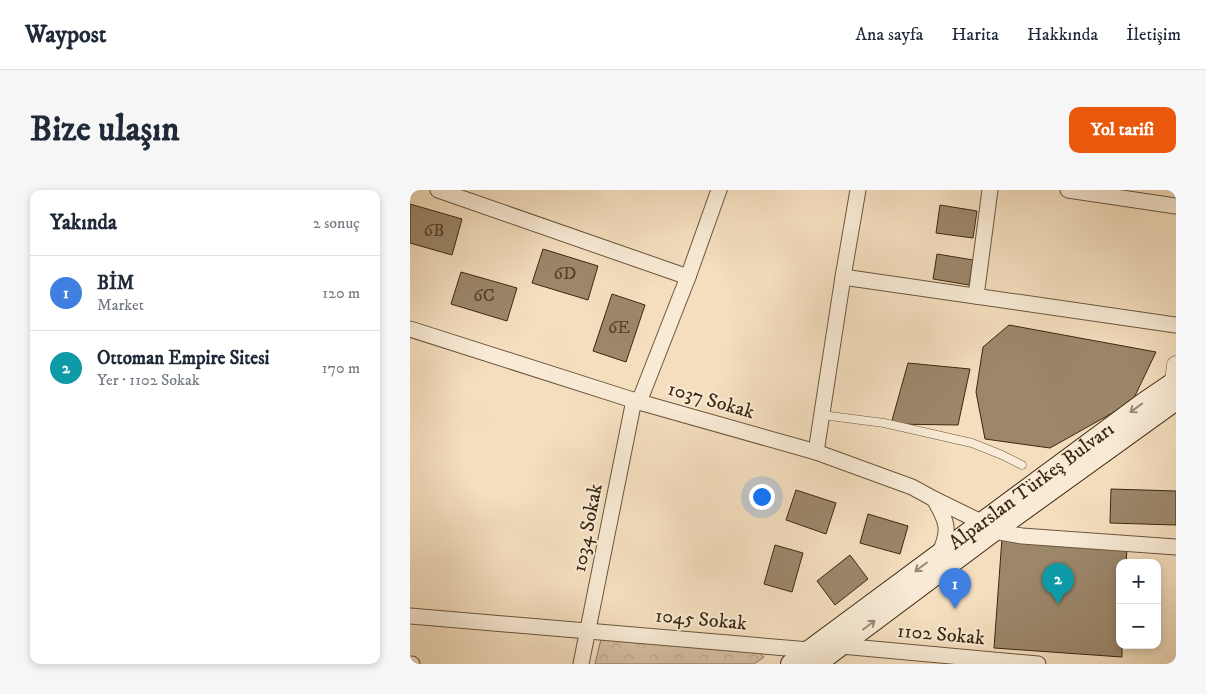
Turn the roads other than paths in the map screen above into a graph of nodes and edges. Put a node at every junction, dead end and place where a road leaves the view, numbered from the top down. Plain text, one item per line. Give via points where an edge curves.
1 (438, 190) edge
2 (719, 190) edge
3 (858, 190) edge
4 (990, 190) edge
5 (1068, 190) edge
6 (1135, 195) edge
7 (1176, 206) edge
8 (688, 276) junction
9 (843, 277) junction
10 (976, 296) junction
11 (1176, 325) edge
12 (410, 329) edge
13 (1176, 382) edge
14 (637, 401) junction
15 (822, 415) junction
16 (816, 452) junction
17 (1022, 465) dead end
18 (934, 499) junction
19 (988, 527) junction
20 (1176, 548) edge
21 (939, 554) junction
22 (410, 616) edge
23 (588, 630) junction
24 (841, 646) junction
25 (813, 657) edge
26 (581, 664) edge
27 (791, 664) edge
28 (1038, 664) edge

1 - 8 street
2 - 8 street, 1034 Sokak
3 - 9 street
4 - 10 street
5 - 6 street
6 - 7 street
8 - 14 street, 1034 Sokak
9 - 10 street
9 - 15 street
10 - 11 street
12 - 14 street, 1037 Sokak
13 - 19 main road, Alparslan Türkeş Bulvarı
14 - 16 street, 1037 Sokak
14 - 23 street, 1034 Sokak
15 - 16 street
15 - 17 lane via 884,423 972,443
16 - 18 street, 1037 Sokak via 912,486
18 - 19 street, 1037 Sokak
18 - 21 street via 946,524 947,536
19 - 20 street, 1037 Sokak via 1022,536
19 - 21 main road, Alparslan Türkeş Bulvarı
24 -> 19 main road, Alparslan Türkeş Bulvarı
21 -> 25 main road, Alparslan Türkeş Bulvarı
22 - 23 street, 1045 Sokak
23 - 25 street, 1045 Sokak
23 - 26 street, 1034 Sokak
24 - 25 main road, Alparslan Türkeş Bulvarı
24 - 28 street, 1102 Sokak
25 - 27 main road, Alparslan Türkeş Bulvarı

